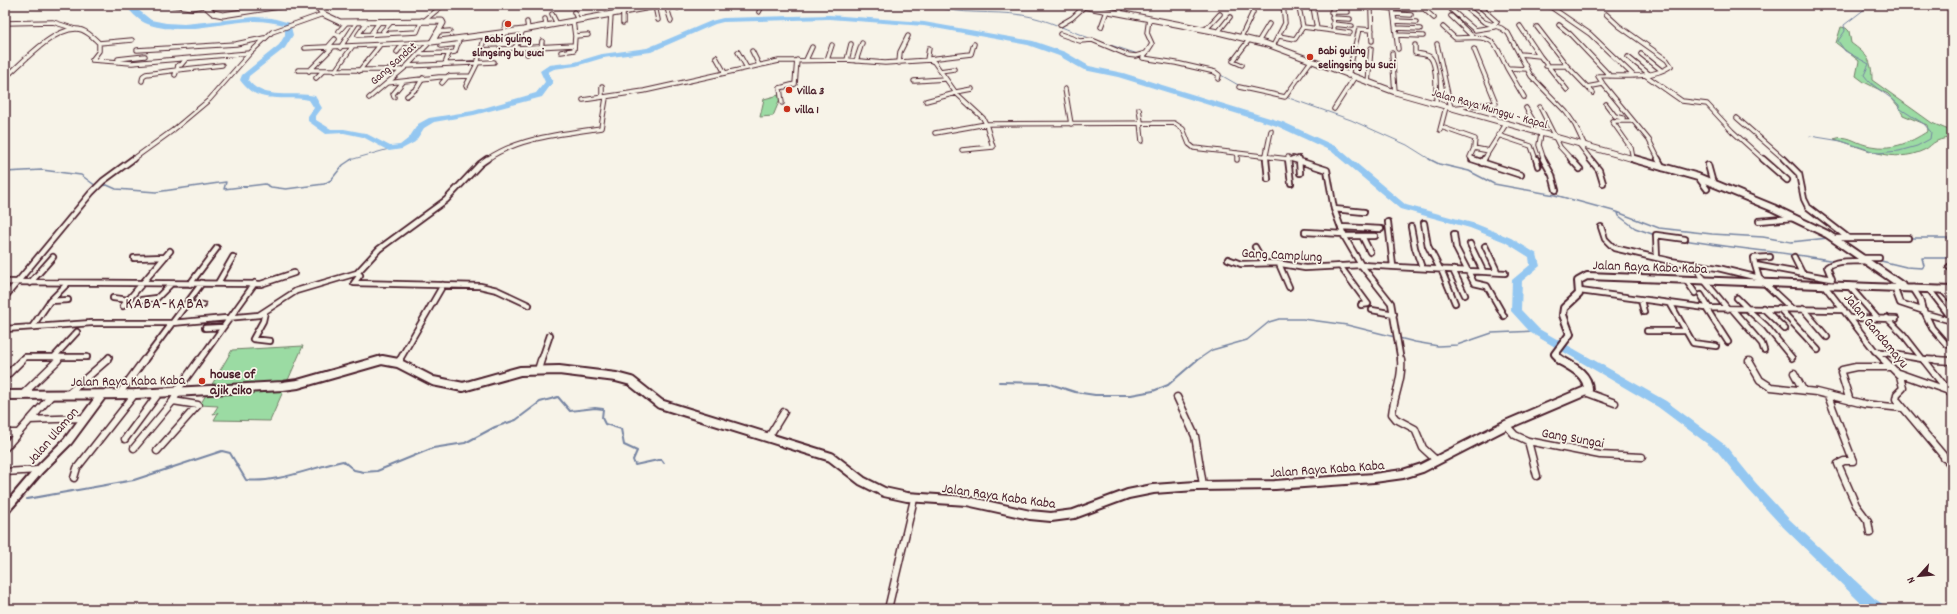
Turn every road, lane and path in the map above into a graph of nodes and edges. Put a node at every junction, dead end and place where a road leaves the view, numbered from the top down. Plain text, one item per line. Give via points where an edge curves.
1 (173, 5) edge
2 (204, 5) edge
3 (286, 5) edge
4 (316, 5) edge
5 (439, 5) edge
6 (612, 5) edge
7 (662, 5) edge
8 (666, 5) edge
9 (779, 5) edge
10 (1077, 5) edge
11 (1123, 5) edge
12 (1248, 5) edge
13 (1283, 5) edge
14 (1332, 5) edge
15 (1369, 5) edge
16 (1463, 5) edge
17 (1478, 5) edge
18 (1548, 5) edge
19 (655, 6) junction
20 (1089, 6) edge
21 (1313, 7) dead end
22 (1408, 7) edge
23 (1448, 7) dead end
24 (1299, 8) dead end
25 (1394, 9) junction
26 (1107, 11) junction
27 (574, 12) dead end
28 (623, 12) junction
29 (760, 12) dead end
30 (1331, 12) junction
31 (1348, 12) dead end
32 (1371, 12) dead end
33 (323, 14) junction
34 (552, 14) dead end
35 (614, 14) junction
36 (1119, 14) junction
37 (1220, 14) dead end
38 (1394, 14) junction
39 (1606, 14) dead end
40 (1411, 15) dead end
41 (1230, 16) dead end
42 (1451, 16) dead end
43 (1332, 18) junction
44 (1434, 18) dead end
45 (545, 19) dead end
46 (1149, 19) junction
47 (1350, 19) dead end
48 (424, 20) junction
49 (576, 20) junction
50 (658, 20) dead end
51 (380, 21) junction
52 (392, 21) junction
53 (671, 21) dead end
54 (1395, 21) junction
55 (357, 22) junction
56 (367, 22) junction
57 (527, 22) dead end
58 (1416, 22) dead end
59 (5, 23) edge
60 (346, 23) junction
61 (623, 23) dead end
62 (506, 24) dead end
63 (556, 24) junction
64 (1269, 24) dead end
65 (1333, 24) junction
66 (1060, 25) dead end
67 (1490, 25) junction
68 (1559, 25) dead end
69 (546, 26) junction
70 (1352, 26) dead end
71 (1497, 26) junction
72 (1520, 26) dead end
73 (1101, 27) dead end
74 (1303, 27) junction
75 (1443, 27) dead end
76 (1538, 27) dead end
77 (1317, 28) junction
78 (1396, 28) junction
79 (76, 29) junction
80 (525, 29) junction
81 (1206, 29) junction
82 (1420, 29) dead end
83 (1372, 30) junction
84 (339, 31) dead end
85 (383, 31) dead end
86 (450, 31) dead end
87 (1334, 31) junction
88 (372, 32) dead end
89 (437, 32) junction
90 (1218, 32) junction
91 (504, 33) junction
92 (1350, 33) dead end
93 (1060, 34) dead end
94 (588, 35) dead end
95 (1397, 35) junction
96 (485, 36) junction
97 (576, 36) junction
98 (908, 36) dead end
99 (1279, 36) junction
100 (1423, 36) dead end
101 (1472, 36) junction
102 (1241, 37) junction
103 (265, 38) junction
104 (336, 39) dead end
105 (132, 40) dead end
106 (1249, 40) junction
107 (542, 41) dead end
108 (1372, 41) dead end
109 (430, 42) junction
110 (459, 42) junction
111 (1258, 42) junction
112 (99, 43) junction
113 (862, 43) dead end
114 (403, 44) junction
115 (851, 44) dead end
116 (974, 44) dead end
117 (1437, 44) dead end
118 (380, 45) junction
119 (574, 45) junction
120 (609, 45) dead end
121 (832, 45) dead end
122 (1415, 45) dead end
123 (441, 46) dead end
124 (1273, 46) junction
125 (352, 47) junction
126 (812, 47) dead end
127 (187, 48) junction
128 (305, 48) dead end
129 (327, 48) junction
130 (332, 48) junction
131 (340, 48) junction
132 (516, 48) junction
133 (528, 48) junction
134 (541, 48) junction
135 (929, 48) dead end
136 (1370, 48) dead end
137 (1398, 48) dead end
138 (1474, 49) dead end
139 (138, 50) dead end
140 (481, 50) junction
141 (752, 51) dead end
142 (397, 52) dead end
143 (561, 52) dead end
144 (738, 52) dead end
145 (250, 53) junction
146 (449, 53) junction
147 (1392, 53) dead end
148 (420, 54) junction
149 (527, 54) dead end
150 (1520, 54) junction
151 (1641, 54) dead end
152 (1142, 55) junction
153 (145, 56) dead end
154 (1540, 56) junction
155 (716, 57) dead end
156 (1628, 57) dead end
157 (186, 59) junction
158 (113, 60) junction
159 (178, 60) junction
160 (797, 60) junction
161 (806, 60) junction
162 (827, 60) junction
163 (847, 60) junction
164 (928, 60) junction
165 (856, 61) junction
166 (1311, 61) junction
167 (494, 62) dead end
168 (899, 63) junction
169 (445, 64) junction
170 (476, 64) junction
171 (222, 65) dead end
172 (759, 65) junction
173 (1242, 65) dead end
174 (407, 66) junction
175 (1546, 66) junction
176 (1567, 66) junction
177 (746, 68) junction
178 (1507, 68) junction
179 (954, 69) dead end
180 (1527, 69) junction
181 (177, 70) junction
182 (298, 70) dead end
183 (401, 70) junction
184 (457, 70) dead end
185 (1661, 70) junction
186 (309, 71) junction
187 (323, 71) junction
188 (335, 71) junction
189 (359, 71) junction
190 (940, 72) junction
191 (725, 73) junction
192 (1647, 74) junction
193 (175, 76) dead end
194 (448, 76) junction
195 (453, 76) junction
196 (470, 76) junction
197 (1348, 76) junction
198 (1610, 76) junction
199 (1634, 76) junction
200 (5, 78) edge
201 (316, 78) dead end
202 (423, 78) junction
203 (1354, 78) junction
204 (945, 79) junction
205 (1218, 79) dead end
206 (142, 81) dead end
207 (914, 81) dead end
208 (403, 82) junction
209 (442, 82) dead end
210 (387, 83) junction
211 (1368, 83) junction
212 (1603, 84) junction
213 (466, 86) dead end
214 (602, 86) dead end
215 (1239, 87) dead end
216 (1587, 87) junction
217 (972, 89) dead end
218 (1065, 89) dead end
219 (1567, 90) dead end
220 (1395, 92) junction
221 (956, 93) junction
222 (1594, 93) dead end
223 (407, 96) dead end
224 (394, 97) dead end
225 (604, 97) junction
226 (1524, 97) dead end
227 (369, 98) dead end
228 (583, 100) dead end
229 (926, 101) dead end
230 (782, 103) dead end
231 (1436, 104) junction
232 (1606, 104) dead end
233 (1540, 107) dead end
234 (1449, 108) junction
235 (1526, 108) dead end
236 (1140, 109) dead end
237 (1334, 109) dead end
238 (1737, 118) dead end
239 (1631, 119) junction
240 (1140, 122) junction
241 (986, 124) junction
242 (1071, 124) junction
243 (1506, 124) junction
244 (1271, 131) dead end
245 (935, 133) dead end
246 (1541, 134) junction
247 (1498, 135) junction
248 (1558, 139) junction
249 (1142, 141) dead end
250 (1582, 145) junction
251 (1474, 148) junction
252 (962, 150) dead end
253 (1489, 152) junction
254 (1237, 153) junction
255 (1266, 155) junction
256 (1288, 157) junction
257 (1299, 159) junction
258 (1633, 159) junction
259 (1236, 160) dead end
260 (1482, 163) junction
261 (1538, 166) dead end
262 (1708, 166) dead end
263 (1663, 168) junction
264 (1580, 169) dead end
265 (1300, 173) dead end
266 (1521, 175) dead end
267 (1698, 178) junction
268 (1268, 179) dead end
269 (1787, 180) dead end
270 (1291, 183) dead end
271 (1713, 183) junction
272 (1603, 184) dead end
273 (1708, 189) dead end
274 (1556, 190) dead end
275 (1334, 209) junction
276 (1364, 212) dead end
277 (1794, 218) junction
278 (1759, 220) dead end
279 (1388, 222) dead end
280 (1424, 223) dead end
281 (1341, 227) junction
282 (1411, 227) dead end
283 (1601, 227) dead end
284 (1381, 229) dead end
285 (1305, 232) dead end
286 (1454, 234) dead end
287 (1344, 235) junction
288 (1362, 236) junction
289 (1375, 236) dead end
290 (1833, 237) junction
291 (1847, 237) junction
292 (1908, 238) dead end
293 (1685, 239) dead end
294 (1470, 244) dead end
295 (1485, 246) dead end
296 (1255, 247) dead end
297 (217, 248) dead end
298 (170, 251) dead end
299 (1370, 252) dead end
300 (165, 256) junction
301 (53, 257) dead end
302 (233, 257) dead end
303 (134, 258) dead end
304 (1228, 258) dead end
305 (1657, 258) junction
306 (1770, 258) dead end
307 (1794, 258) dead end
308 (1879, 258) dead end
309 (1865, 260) junction
310 (1264, 263) junction
311 (1279, 264) junction
312 (1694, 264) junction
313 (1755, 264) junction
314 (1361, 265) junction
315 (1340, 266) junction
316 (1393, 266) junction
317 (1422, 268) junction
318 (1441, 269) junction
319 (1453, 270) junction
320 (1467, 270) junction
321 (1483, 271) junction
322 (1494, 272) junction
323 (1880, 272) junction
324 (294, 273) dead end
325 (357, 273) junction
326 (1505, 273) dead end
327 (1802, 273) junction
328 (1686, 280) junction
329 (1705, 280) junction
330 (1761, 281) junction
331 (5, 282) edge
332 (18, 282) junction
333 (30, 282) junction
334 (1826, 282) junction
335 (68, 283) junction
336 (202, 283) junction
337 (218, 283) junction
338 (255, 283) junction
339 (144, 284) junction
340 (171, 284) junction
341 (190, 284) junction
342 (443, 285) junction
343 (1850, 286) junction
344 (1892, 287) junction
345 (1904, 287) junction
346 (1289, 288) dead end
347 (1913, 288) junction
348 (1929, 289) junction
349 (1941, 289) junction
350 (1952, 290) edge
351 (1580, 291) junction
352 (1695, 293) dead end
353 (1465, 295) dead end
354 (1701, 295) dead end
355 (5, 297) edge
356 (113, 298) dead end
357 (1737, 298) dead end
358 (68, 300) dead end
359 (129, 300) junction
360 (141, 300) dead end
361 (1641, 300) junction
362 (1952, 300) edge
363 (50, 301) junction
364 (1455, 303) dead end
365 (1670, 303) junction
366 (186, 304) junction
367 (203, 305) dead end
368 (529, 305) dead end
369 (1361, 305) dead end
370 (123, 306) dead end
371 (1707, 308) junction
372 (1763, 308) junction
373 (1779, 308) junction
374 (1730, 309) junction
375 (1748, 309) junction
376 (1792, 309) junction
377 (1803, 309) junction
378 (1372, 310) dead end
379 (1844, 310) junction
380 (265, 312) junction
381 (1644, 312) dead end
382 (1925, 312) junction
383 (1394, 314) junction
384 (1504, 316) dead end
385 (230, 318) junction
386 (1850, 318) junction
387 (1877, 318) junction
388 (1887, 318) junction
389 (1896, 319) dead end
390 (1952, 320) edge
391 (172, 323) junction
392 (32, 327) junction
393 (223, 327) junction
394 (205, 328) dead end
395 (5, 329) edge
396 (1785, 329) dead end
397 (1647, 331) dead end
398 (1685, 331) junction
399 (78, 332) dead end
400 (550, 335) dead end
401 (1827, 337) dead end
402 (270, 341) dead end
403 (1728, 342) dead end
404 (1946, 344) dead end
405 (1716, 346) dead end
406 (1764, 350) dead end
407 (1818, 350) dead end
408 (1875, 350) junction
409 (54, 357) junction
410 (61, 357) junction
411 (87, 357) dead end
412 (110, 357) dead end
413 (1792, 358) dead end
414 (1922, 359) junction
415 (1749, 361) dead end
416 (1952, 361) edge
417 (398, 363) junction
418 (1891, 367) junction
419 (538, 370) junction
420 (1895, 372) junction
421 (1794, 373) dead end
422 (5, 377) edge
423 (1803, 390) junction
424 (177, 392) junction
425 (1585, 392) junction
426 (159, 393) junction
427 (119, 394) junction
428 (135, 394) junction
429 (5, 395) edge
430 (22, 395) junction
431 (52, 395) junction
432 (67, 395) junction
433 (102, 395) junction
434 (1828, 396) junction
435 (1177, 397) dead end
436 (1850, 401) junction
437 (173, 402) junction
438 (1615, 403) dead end
439 (1902, 408) junction
440 (784, 412) dead end
441 (85, 418) junction
442 (30, 420) junction
443 (1506, 425) junction
444 (5, 433) edge
445 (18, 433) junction
446 (768, 438) junction
447 (125, 440) dead end
448 (1528, 442) junction
449 (5, 448) edge
450 (134, 448) dead end
451 (157, 451) dead end
452 (1642, 457) dead end
453 (1944, 458) junction
454 (1952, 458) edge
455 (1437, 461) junction
456 (1952, 466) edge
457 (38, 470) junction
458 (5, 472) edge
459 (1536, 476) dead end
460 (74, 478) dead end
461 (1203, 485) junction
462 (914, 499) junction
463 (5, 510) edge
464 (1870, 533) dead end
465 (888, 609) edge

1 - 2 street via 192,8
2 - 3 street via 213,13 223,15
4 - 33 street
5 - 48 street via 442,6
6 - 35 street
7 - 19 street
8 - 53 street
9 - 29 street via 762,6
10 - 20 street, Jalan Raya Munggu - Kapal
11 - 36 street
12 - 102 street via 1253,12
13 - 99 street via 1285,23
14 - 30 street
15 - 25 street
16 - 67 street
17 - 67 street via 1498,22
18 - 199 street via 1590,34
19 - 28 street
19 - 50 street
20 - 26 street, Jalan Raya Munggu - Kapal
20 - 66 street
21 - 77 street
22 - 25 street
22 - 44 street via 1424,9
23 - 71 street via 1476,31
24 - 74 street
25 - 38 street
26 - 36 street, Jalan Raya Munggu - Kapal
26 - 73 street
27 - 49 street
28 - 35 street
28 - 61 street
30 - 31 street
30 - 43 street
32 - 83 street
33 - 60 street
33 - 103 street via 278,30
34 - 63 street
35 - 49 street
35 - 120 street
36 - 46 street, Jalan Raya Munggu - Kapal
37 - 81 street
38 - 40 street
38 - 54 street
39 - 185 street via 1671,64 1670,68
41 - 90 street
42 - 101 street
43 - 47 street
43 - 65 street
45 - 69 street
46 - 81 street, Jalan Raya Munggu - Kapal
46 - 152 street via 1146,33 1152,44
48 - 52 street
48 - 56 street via 415,32 358,35
48 - 89 street via 443,21
49 - 63 street
49 - 97 street
51 - 52 street
51 - 56 street
51 - 88 street
52 - 85 street
54 - 58 street
54 - 78 street
55 - 56 street
55 - 60 street
55 - 131 street
57 - 80 street
59 - 79 street via 53,22
60 - 84 street
62 - 91 street
63 - 69 street
64 - 111 street
65 - 70 street
65 - 87 street
67 - 71 street
68 - 198 street
69 - 80 street
71 - 150 street via 1508,33
72 - 154 street
74 - 77 street
74 - 99 street via 1295,39
75 - 101 street via 1455,38
76 - 176 street
77 - 87 street
78 - 82 street
78 - 95 street
79 - 112 street via 88,33
79 - 200 street via 54,37
80 - 91 street
80 - 132 street
81 - 90 street, Jalan Raya Munggu - Kapal
83 - 108 street
83 - 197 street via 1360,29
86 - 89 street
87 - 92 street
89 - 109 street
90 - 102 street, Jalan Raya Munggu - Kapal
91 - 96 street
93 - 152 street
94 - 97 street
95 - 100 street
95 - 137 street
96 - 110 street
96 - 140 street
97 - 119 street
98 - 168 street via 900,52
99 - 124 street
101 - 178 street via 1485,38 1496,44
102 - 106 street, Jalan Raya Munggu - Kapal
103 - 127 street via 240,44
103 - 145 street
104 - 129 street
105 - 112 street
106 - 111 street, Jalan Raya Munggu - Kapal
106 - 173 street via 1233,61
107 - 134 street
109 - 110 street
109 - 114 street
109 - 148 street, Gang Sandat
110 - 123 street
110 - 146 street via 455,53
111 - 124 street, Jalan Raya Munggu - Kapal
112 - 158 street via 99,51 92,60
113 - 165 street
114 - 118 street
114 - 142 street
115 - 163 street
116 - 164 street via 971,54
117 - 234 street
118 - 125 street
118 - 189 street
119 - 134 street
119 - 143 street via 574,51
121 - 162 street
122 - 231 street via 1415,53 1428,56 1431,60 1435,76
124 - 166 street, Jalan Raya Munggu - Kapal
125 - 131 street
125 - 188 street
126 - 161 street
127 - 139 street
127 - 159 street
128 - 129 street
129 - 130 street
130 - 131 street
130 - 186 street
132 - 133 street
132 - 140 street
133 - 134 street
133 - 149 street
135 - 164 street
136 - 211 street
138 - 234 street via 1496,103
140 - 170 street
141 - 172 street
144 - 177 street
145 - 157 street
145 - 332 street via 209,100 172,132 103,182
146 - 148 street
146 - 169 street
147 - 220 street
148 - 174 street, Gang Sandat
150 - 154 street
150 - 180 street
151 - 185 street
152 - 205 street via 1215,72 1219,75
153 - 158 street
154 - 175 street
155 - 191 street
156 - 192 street
157 - 159 street
157 - 181 street via 178,65
158 - 159 street via 132,63
160 - 161 street
160 - 172 street
160 - 230 street via 795,84 780,88
161 - 162 street
162 - 163 street
163 - 165 street
164 - 168 street
164 - 190 street via 934,62
165 - 168 street
166 - 197 street, Jalan Raya Munggu - Kapal
166 - 215 street via 1286,96
167 - 170 street
169 - 170 street
169 - 174 street
170 - 196 street
171 - 181 street
172 - 177 street
174 - 183 street, Gang Sandat
175 - 176 street
175 - 219 street
176 - 216 street
177 - 191 street
178 - 180 street
178 - 226 street
179 - 190 street
180 - 250 street via 1566,112 1575,125
181 - 193 street
181 - 206 street via 146,74
182 - 186 street
183 - 189 street
183 - 210 street, Gang Sandat
184 - 195 street
185 - 192 street
186 - 187 street
187 - 188 street
187 - 201 street
188 - 189 street
190 - 204 street
191 - 225 street
192 - 199 street
192 - 269 street via 1682,101 1707,104 1732,131
194 - 195 street
194 - 202 street
194 - 209 street
195 - 196 street
196 - 213 street
197 - 203 street, Jalan Raya Munggu - Kapal
198 - 199 street
198 - 212 street via 1598,77
202 - 208 street
202 - 223 street via 417,88
203 - 211 street, Jalan Raya Munggu - Kapal
203 - 237 street
204 - 207 street
204 - 221 street
208 - 210 street
208 - 224 street via 394,93
210 - 227 street, Gang Sandat
211 - 220 street, Jalan Raya Munggu - Kapal
212 - 216 street
212 - 239 street
214 - 225 street
216 - 222 street
217 - 221 street
218 - 242 street
220 - 231 street, Jalan Raya Munggu - Kapal
221 - 229 street
221 - 241 street via 983,118
225 - 228 street
225 - 325 street via 600,128 540,137 502,149 475,169 450,196 378,249
231 - 234 street, Jalan Raya Munggu - Kapal
232 - 239 street via 1615,116
233 - 248 street
234 - 243 street, Jalan Raya Munggu - Kapal
234 - 251 street via 1440,128 1475,139
235 - 246 street
236 - 240 street
238 - 291 street via 1797,170 1802,176 1806,205
239 - 258 street via 1612,121 1632,149
239 - 263 street via 1649,140
240 - 242 street
240 - 249 street
240 - 254 street via 1176,124 1185,132 1192,147
241 - 242 street
241 - 245 street
241 - 252 street via 993,147
243 - 246 street, Jalan Raya Munggu - Kapal
243 - 247 street
244 - 255 street
246 - 248 street, Jalan Raya Munggu - Kapal
246 - 274 street via 1538,142 1539,152 1552,176
247 - 253 street
247 - 261 street via 1530,145
248 - 250 street, Jalan Raya Munggu - Kapal
248 - 264 street via 1560,147
250 - 258 street, Jalan Raya Munggu - Kapal
250 - 272 street via 1599,170
251 - 253 street
251 - 260 street via 1470,158
253 - 260 street
254 - 255 street
254 - 259 street
255 - 256 street
255 - 268 street
256 - 257 street
256 - 270 street
257 - 265 street
257 - 275 street via 1327,170
258 - 263 street, Jalan Raya Munggu - Kapal
260 - 266 street
262 - 271 street
263 - 267 street, Jalan Raya Munggu - Kapal
267 - 271 street, Jalan Raya Munggu - Kapal
267 - 273 street
271 - 277 street, Jalan Raya Munggu - Kapal
275 - 276 street
275 - 281 street
277 - 278 street
277 - 290 street, Jalan Raya Munggu - Kapal
279 - 316 street
280 - 318 street via 1428,246
281 - 284 street
281 - 287 street
282 - 317 street
283 - 305 street via 1610,246
285 - 287 street
286 - 320 street via 1456,248
287 - 288 street
287 - 314 street
288 - 289 street
288 - 299 street
290 - 291 street
290 - 309 street, Jalan Raya Munggu - Kapal
291 - 292 street
293 - 305 street via 1656,236
294 - 321 street
295 - 322 street via 1496,269
296 - 310 street
297 - 341 street
298 - 300 street
300 - 303 street
300 - 339 street
301 - 333 street
302 - 337 street
304 - 310 street, Gang Camplung via 1241,264
305 - 312 street
306 - 313 street via 1754,258
307 - 327 street
308 - 309 street
309 - 323 street, Jalan Raya Munggu - Kapal
309 - 334 street via 1832,264 1827,267 1833,278
310 - 311 street, Gang Camplung
311 - 315 street, Gang Camplung via 1305,268
311 - 346 street
312 - 329 street
312 - 330 street via 1724,269
313 - 327 street
313 - 330 street
314 - 315 street, Gang Camplung
314 - 316 street, Gang Camplung
314 - 383 street via 1389,299
315 - 369 street via 1368,304
316 - 317 street, Gang Camplung
317 - 318 street, Gang Camplung
318 - 319 street, Gang Camplung
318 - 364 street
319 - 320 street, Gang Camplung
319 - 353 street
320 - 321 street, Gang Camplung
320 - 384 street via 1475,283 1487,286
321 - 322 street, Gang Camplung
322 - 326 street, Gang Camplung
323 - 344 street, Jalan Raya Munggu - Kapal
323 - 345 street, Jalan Raya Munggu - Kapal
324 - 338 street via 263,284
325 - 342 street via 360,275 354,283
325 - 380 street via 296,291
327 - 334 street
328 - 329 street, Jalan Raya Kaba Kaba
328 - 351 street, Jalan Raya Kaba Kaba via 1589,276 1578,282
328 - 352 street
329 - 330 street, Jalan Raya Kaba Kaba
329 - 374 street
330 - 334 street, Jalan Raya Kaba Kaba
330 - 376 street
331 - 332 street
332 - 333 street
332 - 355 street
333 - 335 street
334 - 343 street, Jalan Raya Kaba Kaba via 1832,286
334 - 379 street, Jalan Gandamayu
335 - 339 street
335 - 363 street
336 - 337 street
336 - 341 street
336 - 366 street
337 - 338 street
338 - 385 street
339 - 340 street
339 - 359 street
340 - 341 street
340 - 360 street via 157,298
342 - 368 street via 485,287
342 - 417 street
343 - 344 street, Jalan Raya Kaba Kaba
343 - 387 street
344 - 345 street, Jalan Raya Kaba Kaba
344 - 382 street via 1900,303
345 - 347 street, Jalan Raya Munggu - Kapal
347 - 348 street, Jalan Raya Munggu - Kapal
347 - 382 street
348 - 349 street, Jalan Raya Munggu - Kapal
348 - 390 street
349 - 350 street, Jalan Raya Munggu - Kapal
349 - 362 street
351 - 361 street
351 - 425 street, Jalan Raya Kaba Kaba via 1563,309 1563,317 1570,334 1555,354 1586,380 1588,387
354 - 371 street
356 - 359 street
357 - 375 street
358 - 363 street
359 - 370 street
361 - 365 street
361 - 381 street
363 - 392 street
365 - 371 street
365 - 398 street
366 - 367 street
366 - 391 street
371 - 374 street
371 - 403 street
372 - 373 street
372 - 375 street
372 - 396 street
373 - 376 street
373 - 407 street
374 - 375 street
374 - 406 street via 1762,344
375 - 413 street via 1766,326
376 - 377 street
377 - 379 street
377 - 401 street
378 - 383 street
379 - 386 street, Jalan Gandamayu
380 - 385 street via 255,316
380 - 402 street via 253,339
382 - 390 street
382 - 404 street via 1932,328
383 - 455 street via 1401,380 1392,404 1392,414 1402,423 1415,429 1423,448
385 - 391 street
385 - 393 street
386 - 387 street
386 - 408 street, Jalan Gandamayu
387 - 388 street
388 - 389 street
388 - 414 street
391 - 392 street via 92,323
391 - 427 street
392 - 395 street
393 - 394 street
393 - 424 street
397 - 398 street
398 - 405 street via 1694,344
399 - 409 street
400 - 419 street
408 - 414 street
408 - 418 street, Jalan Gandamayu
409 - 410 street
409 - 422 street via 23,358
410 - 411 street
410 - 430 street
412 - 432 street
414 - 416 street
414 - 420 street via 1950,392
415 - 423 street via 1760,380 1767,385
417 - 419 street, Jalan Raya Kaba Kaba via 432,381 463,387 483,383 508,373
417 - 424 street, Jalan Raya Kaba Kaba via 372,361 289,386
418 - 420 street, Jalan Gandamayu
418 - 436 street via 1856,367 1842,370
419 - 446 street, Jalan Raya Kaba Kaba via 622,378 631,381 660,404
420 - 439 street, Jalan Gandamayu via 1903,385 1896,399
421 - 423 street
423 - 434 street
424 - 426 street, Jalan Raya Kaba Kaba
424 - 437 street
425 - 438 street
425 - 443 street, Jalan Raya Kaba Kaba
426 - 428 street, Jalan Raya Kaba Kaba
426 - 447 street
427 - 428 street, Jalan Raya Kaba Kaba
427 - 433 street, Jalan Raya Kaba Kaba
428 - 460 street via 77,468
429 - 430 street, Jalan Raya Kaba Kaba
430 - 431 street, Jalan Raya Kaba Kaba
431 - 432 street, Jalan Raya Kaba Kaba
431 - 442 street
432 - 433 street, Jalan Raya Kaba Kaba
433 - 441 street, Jalan Ulamon
434 - 436 street
434 - 464 street via 1853,461 1838,464 1856,505 1868,521
435 - 461 street via 1195,436
436 - 439 street
437 - 450 street
437 - 451 street via 198,405
439 - 453 street
440 - 446 street
441 - 442 street
441 - 457 street, Jalan Ulamon via 63,446
442 - 445 street
443 - 448 street, Gang Sungai via 1515,435
443 - 455 street, Jalan Raya Kaba Kaba
444 - 445 street
445 - 449 street
446 - 462 street, Jalan Raya Kaba Kaba via 831,457 861,482 876,490
448 - 452 street, Gang Sungai via 1600,454
448 - 459 street
453 - 454 street
453 - 456 street
455 - 461 street, Jalan Raya Kaba Kaba via 1410,474 1388,477 1258,485
457 - 458 street
457 - 463 street, Jalan Ulamon
461 - 462 street, Jalan Raya Kaba Kaba via 1130,493 1077,513 1052,517 968,501
462 - 465 street

